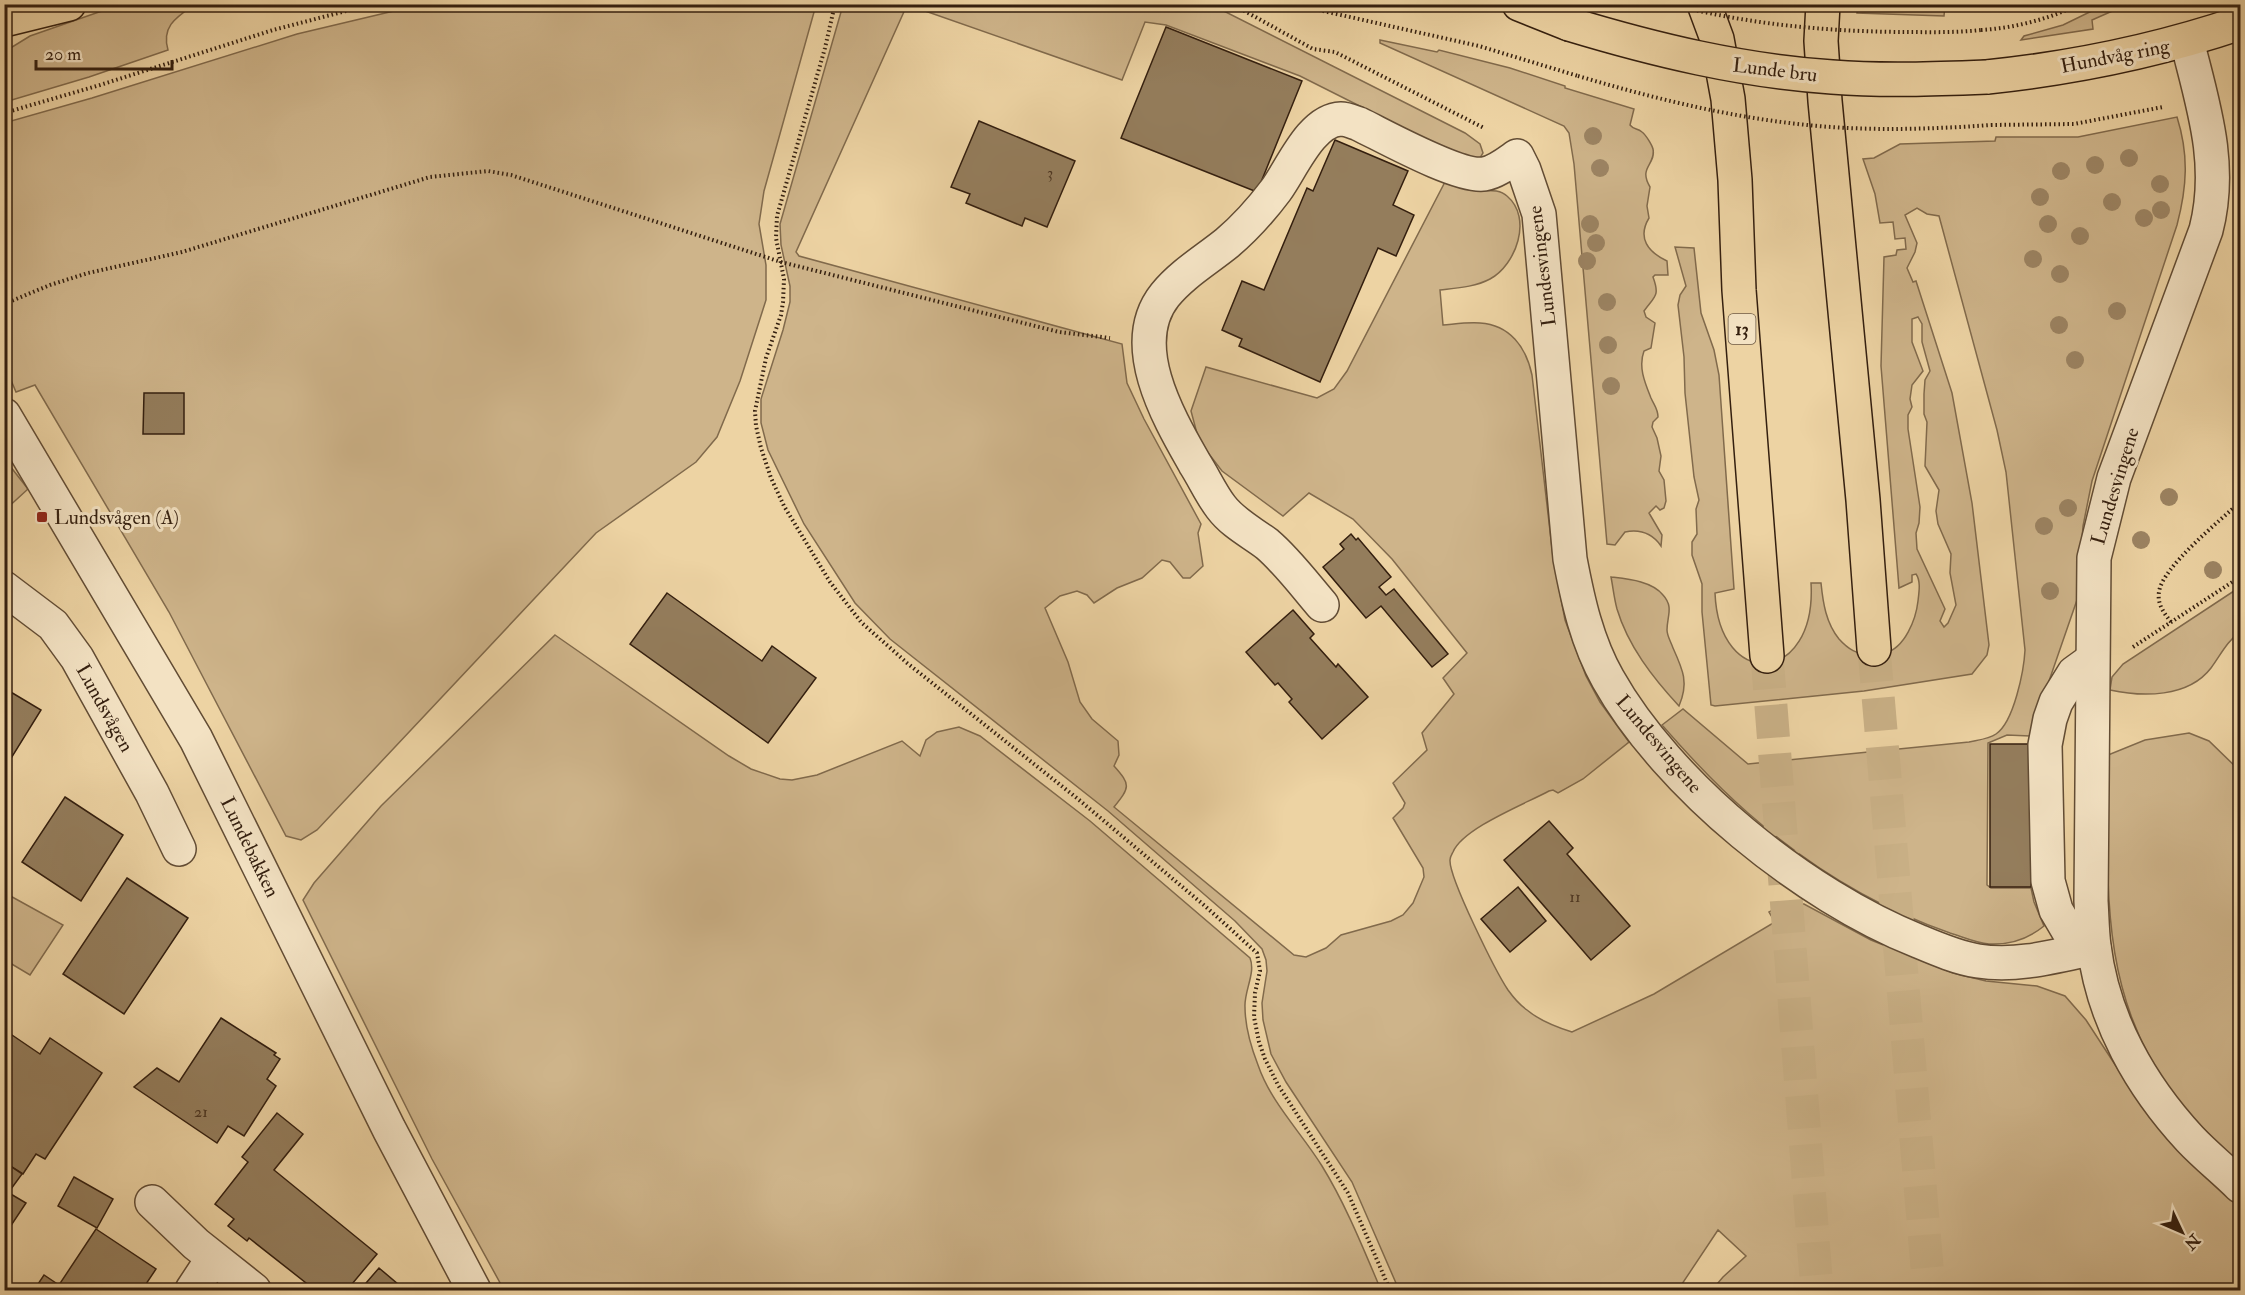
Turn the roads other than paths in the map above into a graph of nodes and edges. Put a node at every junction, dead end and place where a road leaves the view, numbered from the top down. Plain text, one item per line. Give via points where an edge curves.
1 (69, 4) edge
2 (1519, 4) edge
3 (1704, 4) edge
4 (1823, 4) edge
5 (4, 20) edge
6 (2241, 24) edge
7 (2187, 41) junction
8 (1987, 77) joint
9 (4, 415) edge
10 (4, 588) edge
11 (1322, 604) dead end
12 (1875, 649) tunnel mouth
13 (1767, 656) tunnel mouth
14 (2092, 660) junction
15 (179, 849) dead end
16 (2087, 949) junction
17 (2241, 1186) edge
18 (152, 1202) dead end
19 (213, 1258) junction
20 (192, 1290) edge
21 (254, 1290) edge
22 (474, 1290) edge

1 - 5 main road
2 - 8 main road, Lunde bru, bridge via 1569,24 1665,51 1743,67 1851,78
3 - 13 main road, 13 via 1717,39 1728,99
4 - 12 main road via 1825,101
6 - 7 main road, Hundvåg ring
7 - 8 main road, Hundvåg ring via 2116,58
7 - 14 street, Lundesvingene via 2213,160 2211,212 2102,520 2094,558
9 - 22 street, Lundebakken via 196,739 389,1129
10 - 15 street, Lundsvågen via 53,625 77,658
11 - 16 street, Lundesvingene via 1279,556 1220,506 1164,408 1153,373 1150,334 1154,316 1163,297 1180,280 1247,226 1310,137 1326,123 1343,119 1359,124 1450,168 1473,175 1498,169 1517,156 1539,214 1570,559 1593,650 1621,702 1662,754 1729,821 1824,892 1873,921 1942,951 1977,961 2030,961
14 - 16 street, Lundesvingene via 2091,901
14 - 16 street via 2074,673 2056,702 2045,745 2048,881 2056,910
16 - 17 street, Lundesvingene via 2133,1064 2192,1141
18 - 19 street
19 - 20 street
19 - 21 street

